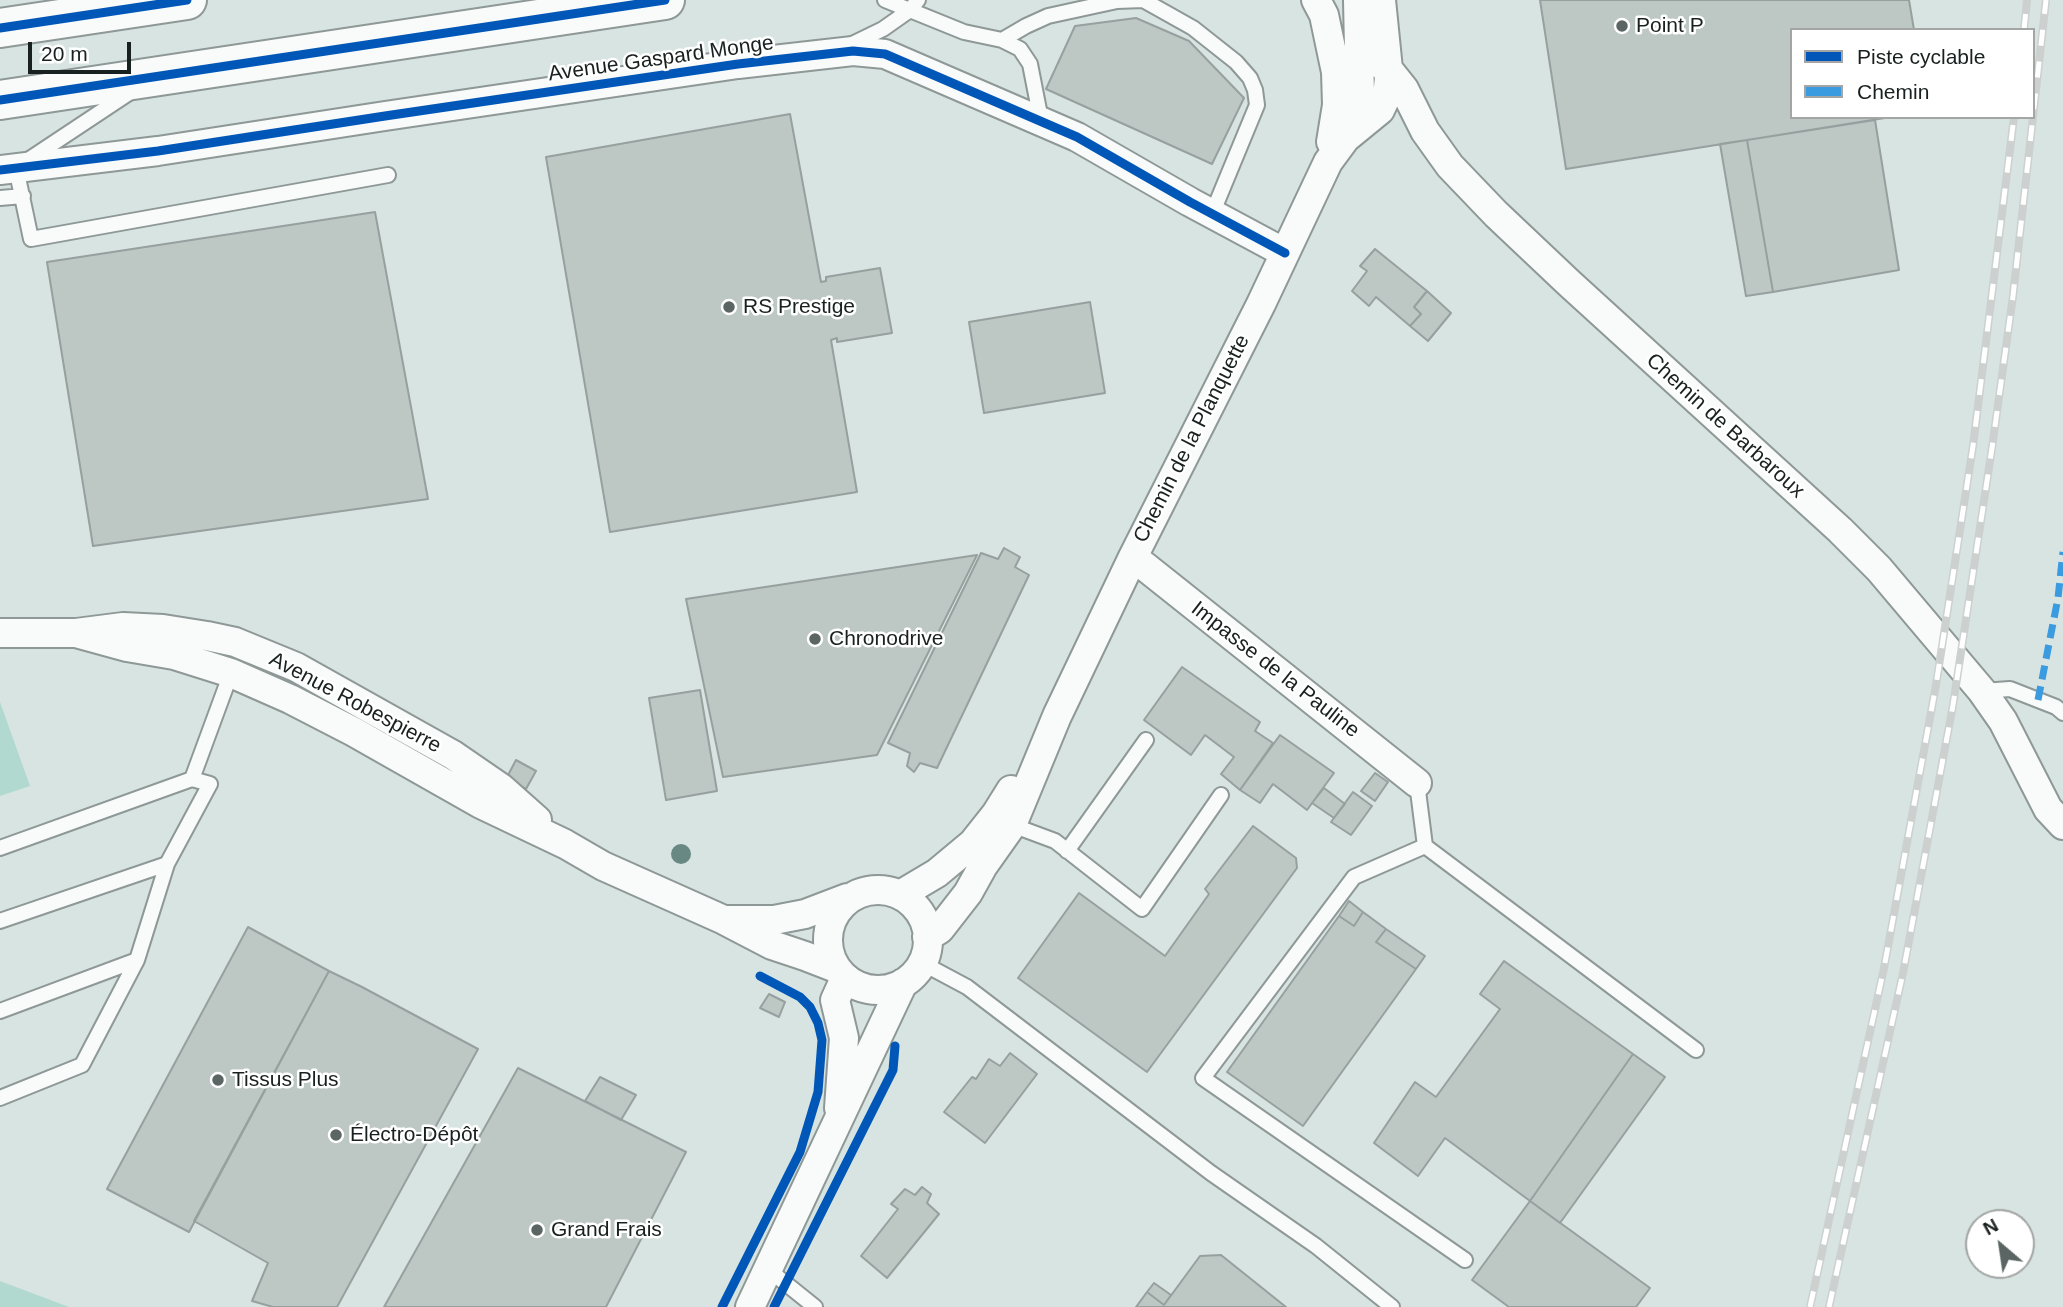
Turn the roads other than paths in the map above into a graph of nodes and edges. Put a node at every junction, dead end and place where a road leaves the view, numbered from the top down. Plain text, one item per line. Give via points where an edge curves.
1 (187, 0) edge
2 (665, 0) edge
3 (885, 0) edge
4 (1143, 0) edge
5 (1316, 0) edge
6 (1358, 0) edge
7 (1381, 0) edge
8 (914, 5) edge
9 (0, 28) edge
10 (1002, 40) junction
11 (1360, 51) junction
12 (820, 54) junction
13 (1388, 69) junction
14 (152, 77) junction
15 (0, 100) edge
16 (1041, 120) junction
17 (1345, 139) junction
18 (1328, 162) junction
19 (8, 169) edge
20 (387, 175) dead end
21 (23, 196) junction
22 (0, 198) edge
23 (1212, 214) junction
24 (1285, 253) junction
25 (1133, 557) junction
26 (76, 633) junction
27 (0, 634) edge
28 (231, 673) junction
29 (1982, 691) junction
30 (2063, 713) edge
31 (1057, 716) junction
32 (1146, 740) dead end
33 (192, 779) junction
34 (1417, 782) joint
35 (1221, 795) dead end
36 (1012, 825) junction
37 (2063, 825) edge
38 (565, 844) junction
39 (1425, 846) junction
40 (0, 848) edge
41 (1067, 851) junction
42 (167, 864) junction
43 (855, 895) junction
44 (900, 895) junction
45 (724, 920) junction
46 (0, 922) edge
47 (137, 960) junction
48 (917, 961) junction
49 (841, 973) junction
50 (0, 1011) edge
51 (1696, 1050) dead end
52 (0, 1098) edge
53 (838, 1124) junction
54 (1465, 1260) dead end
55 (769, 1270) junction
56 (750, 1307) edge
57 (815, 1307) edge
58 (1392, 1307) edge

1 - 9 main road
2 - 14 main road
3 - 8 lane
4 - 10 lane via 1048,16
4 - 23 lane via 1193,28 1236,62 1255,90 1257,105
5 - 18 street, Chemin de la Planquette via 1324,15 1336,72 1337,105
6 - 11 street, Chemin de la Planquette
7 - 13 street
8 - 10 lane via 964,32
8 - 12 lane via 855,44
10 - 16 lane via 1020,49 1030,64
11 - 13 street, Chemin de Barbaroux
11 - 17 street, Chemin de la Planquette via 1360,97
12 - 16 street, Avenue Gaspard Monge via 885,54
12 - 19 street, Avenue Gaspard Monge
13 - 17 street via 1387,96 1380,110
13 - 29 street, Chemin de Barbaroux via 1450,166 1569,283 1840,530
14 - 15 main road
14 - 19 lane
16 - 23 street, Avenue Gaspard Monge
17 - 18 street, Chemin de la Planquette
18 - 24 street, Chemin de la Planquette
19 - 21 lane
20 - 21 lane via 31,239
21 - 22 lane
23 - 24 street, Avenue Gaspard Monge
24 - 25 street, Chemin de la Planquette
25 - 31 street, Chemin de la Planquette
25 - 34 street, Impasse de la Pauline
26 - 27 street, Avenue Robespierre
26 - 28 street, Avenue Robespierre
26 - 38 street, Avenue Robespierre via 123,627 196,634 236,642 296,667 453,755 501,788
28 - 33 lane
28 - 38 street, Avenue Robespierre via 290,699 481,804
29 - 30 lane via 2010,689
29 - 37 street, Chemin de Barbaroux via 2003,720 2048,809
31 - 36 street, Chemin de la Planquette
31 - 44 street, Chemin de la Planquette via 973,843 937,873
32 - 41 lane
33 - 40 lane
33 - 42 lane via 210,784
34 - 39 lane
35 - 41 lane via 1142,909
36 - 41 lane via 1055,841
36 - 48 street, Chemin de la Planquette
38 - 45 street, Avenue Robespierre
39 - 51 lane
39 - 54 lane via 1354,877 1203,1078
42 - 46 lane
42 - 47 lane
43 - 44 street via 886,890
43 - 45 street, Avenue Robespierre via 774,920
43 - 49 street via 841,905 827,936 829,953
44 - 48 street via 922,917
45 - 49 street, Avenue Robespierre
47 - 50 lane
47 - 52 lane via 82,1065
48 - 49 street via 892,988 880,990 867,989
48 - 53 street, Chemin de la Planquette
48 - 58 lane via 967,987
49 - 53 street, Chemin de la Planquette via 835,1000 844,1038
53 - 55 street, Chemin de la Planquette
55 - 56 street, Chemin de la Planquette
55 - 57 lane

